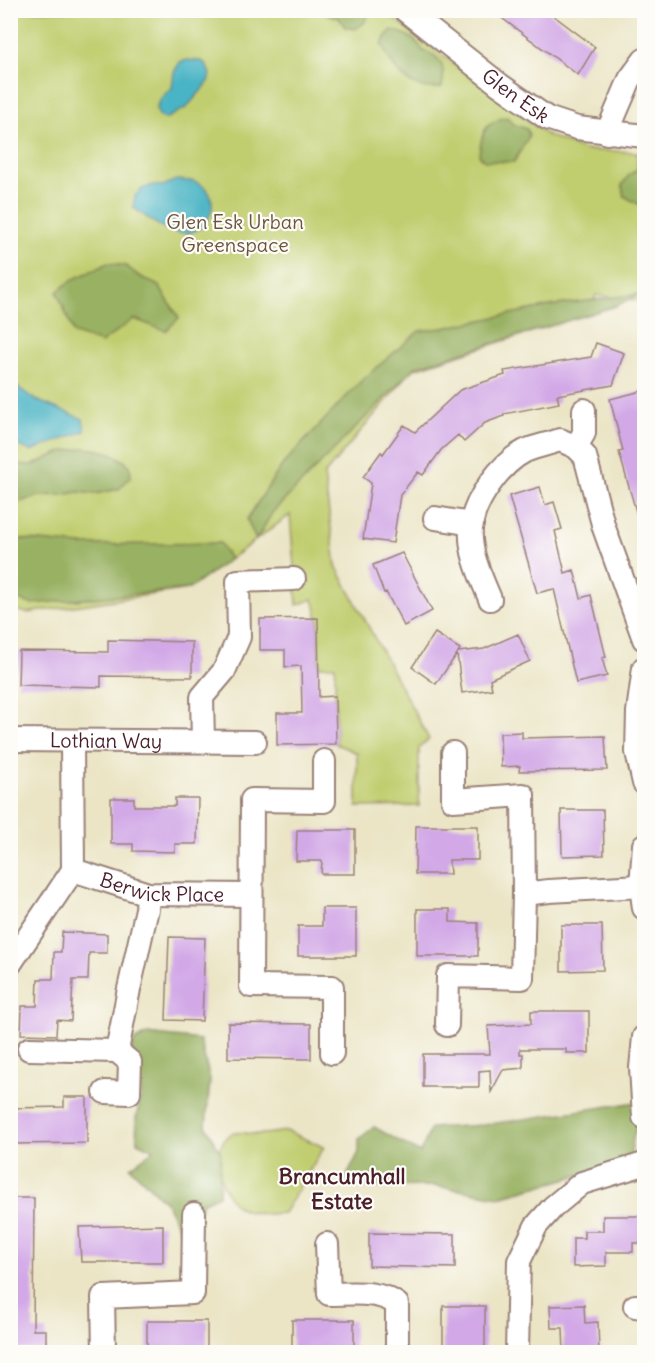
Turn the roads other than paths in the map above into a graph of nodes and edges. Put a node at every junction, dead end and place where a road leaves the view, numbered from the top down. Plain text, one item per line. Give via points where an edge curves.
1 (405, 10) edge
2 (645, 60) edge
3 (607, 133) junction
4 (645, 136) edge
5 (584, 410) dead end
6 (576, 447) junction
7 (435, 518) dead end
8 (472, 524) junction
9 (294, 579) dead end
10 (490, 599) dead end
11 (645, 639) edge
12 (645, 668) edge
13 (10, 740) edge
14 (72, 741) junction
15 (203, 741) junction
16 (255, 742) dead end
17 (453, 753) dead end
18 (324, 761) dead end
19 (645, 783) edge
20 (645, 845) edge
21 (73, 870) junction
22 (148, 894) junction
23 (524, 894) junction
24 (251, 895) junction
25 (643, 897) edge
26 (10, 964) edge
27 (447, 1025) dead end
28 (645, 1037) edge
29 (29, 1048) dead end
30 (117, 1051) junction
31 (332, 1053) dead end
32 (105, 1092) dead end
33 (645, 1117) edge
34 (645, 1164) edge
35 (194, 1214) dead end
36 (327, 1244) dead end
37 (104, 1353) edge
38 (397, 1353) edge
39 (517, 1353) edge

1 - 3 street, Glen Esk via 547,118
2 - 3 street via 630,79
3 - 4 street, Glen Esk
5 - 6 street via 584,433
6 - 8 street via 560,440 524,452 498,471 477,505
6 - 11 street via 585,456 604,528
7 - 8 street
8 - 10 street via 475,560
9 - 15 street via 238,581 239,637 224,671 202,698
12 - 19 street via 637,752
13 - 14 street, Lothian Way
14 - 15 street, Lothian Way
14 - 21 street
15 - 16 street, Lothian Way
17 - 23 street via 453,800 523,795
18 - 24 street, Berwick Place via 324,801 252,800
20 - 25 street
21 - 22 street, Berwick Place
21 - 26 street
22 - 24 street, Berwick Place
22 - 30 street
23 - 25 street via 549,891
23 - 27 street via 522,978 448,976
24 - 31 street, Berwick Place via 251,986 332,987
28 - 33 street via 641,1068
29 - 30 street
30 - 32 street via 130,1062 129,1093
34 - 39 street via 582,1183 536,1226 519,1261
35 - 37 street via 193,1293 103,1296
36 - 38 street via 329,1294 374,1294 397,1304

